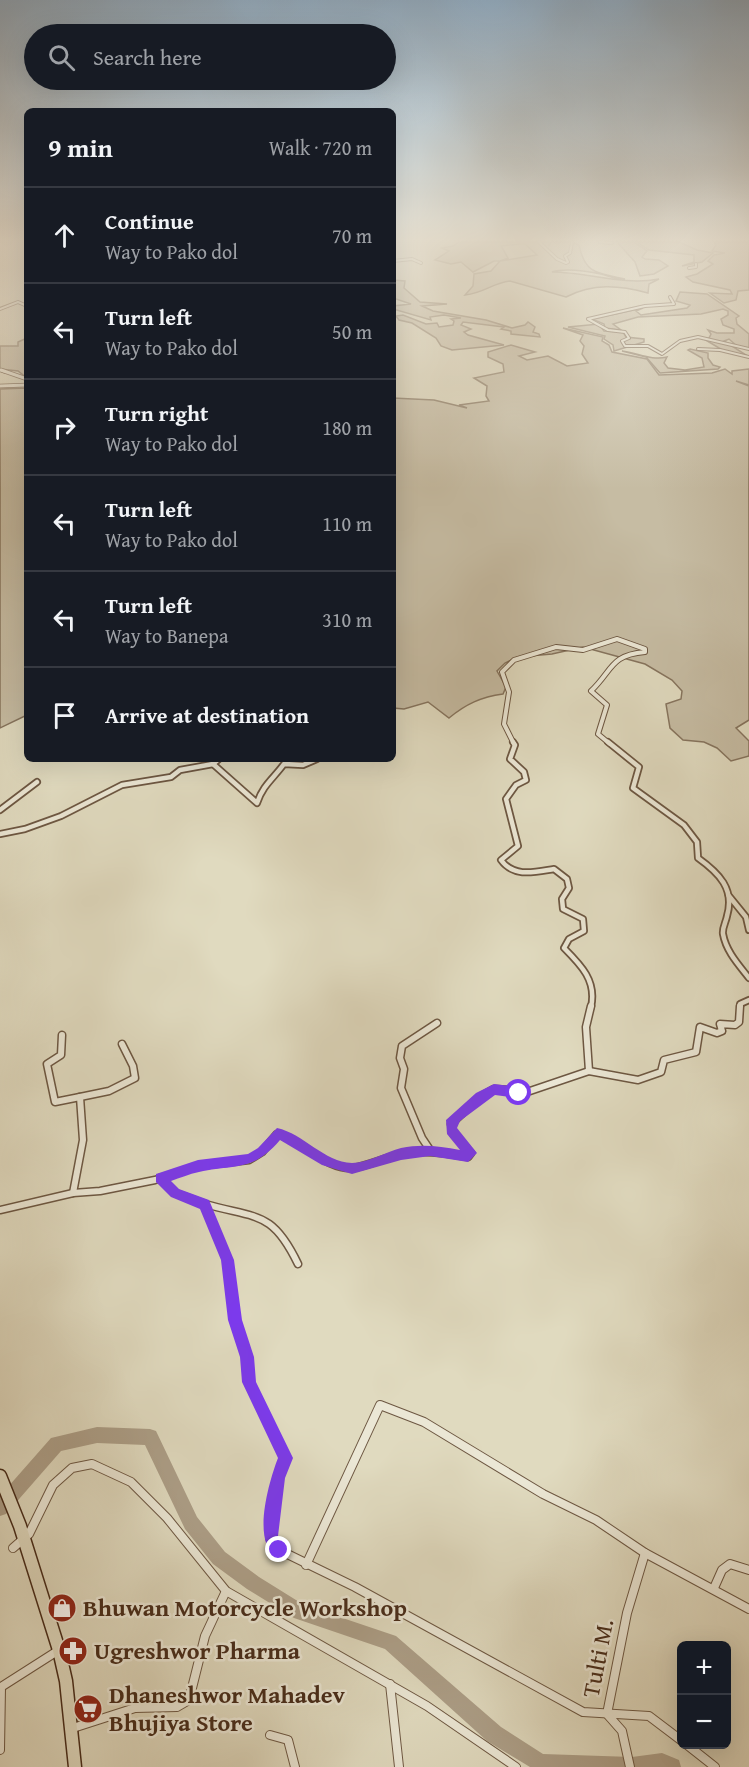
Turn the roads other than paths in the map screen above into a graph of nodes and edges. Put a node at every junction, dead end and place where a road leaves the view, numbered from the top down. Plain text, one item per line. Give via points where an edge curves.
1 (598, 324) edge
2 (730, 344) junction
3 (698, 349) dead end
4 (749, 349) edge
5 (749, 356) edge
6 (0, 370) edge
7 (24, 378) edge
8 (24, 385) edge
9 (0, 386) edge
10 (215, 762) edge
11 (310, 762) edge
12 (213, 764) junction
13 (37, 782) dead end
14 (0, 810) edge
15 (0, 834) edge
16 (729, 896) junction
17 (749, 930) edge
18 (748, 976) edge
19 (749, 1000) edge
20 (437, 1023) dead end
21 (62, 1035) dead end
22 (122, 1044) dead end
23 (589, 1071) junction
24 (80, 1097) junction
25 (430, 1150) junction
26 (160, 1178) junction
27 (73, 1193) junction
28 (205, 1204) junction
29 (0, 1210) edge
30 (298, 1264) dead end
31 (0, 1476) edge
32 (22, 1532) junction
33 (13, 1548) dead end
34 (645, 1553) junction
35 (306, 1565) junction
36 (749, 1570) edge
37 (714, 1588) junction
38 (226, 1591) junction
39 (749, 1609) edge
40 (59, 1650) junction
41 (390, 1684) junction
42 (0, 1687) edge
43 (607, 1714) junction
44 (70, 1729) junction
45 (270, 1735) dead end
46 (677, 1738) edge
47 (692, 1749) edge
48 (0, 1750) edge
49 (75, 1767) edge
50 (295, 1767) edge
51 (399, 1767) edge
52 (516, 1767) edge
53 (630, 1767) edge
54 (715, 1767) edge

1 - 2 street via 625,332 629,338 622,341 625,345 648,346 660,353 671,351 681,341 699,337
2 - 4 street
2 - 5 street
3 - 5 street
6 - 7 street
8 - 9 street
10 - 12 street
11 - 12 street via 284,764 263,786 257,803
12 - 15 street via 180,770 171,777 122,785 61,816
13 - 14 street
16 - 17 street via 746,917
16 - 18 street via 730,912 722,931 729,952
16 - 23 street via 727,882 716,869 698,858 693,833 672,813 639,796 633,788 639,767 627,753 618,751 598,734 608,705 591,691 605,680 616,657 645,649 612,639 583,650 556,647 518,658 503,668 510,692 504,724 515,745 510,759 524,772 526,780 516,785 506,799 518,846 501,860 514,873 554,870 567,879 564,909 583,919 584,931 569,939 564,948 580,961 590,988 592,1001 586,1027
19 - 23 street via 741,1004 739,1022 720,1024 722,1031 717,1033 700,1027 696,1052 664,1060 661,1072 638,1080
20 - 25 street via 402,1046 400,1058 404,1098
21 - 24 street via 61,1055 47,1064 55,1102
22 - 24 street via 135,1078 109,1091
23 - 25 street via 530,1091 494,1089 480,1096 451,1124 454,1135 471,1153 468,1157
24 - 27 street via 83,1140
25 - 26 street via 352,1168 326,1161 277,1134 249,1160 198,1166
26 - 27 street
26 - 28 street via 175,1193
27 - 29 street
28 - 30 street via 267,1220 286,1237
28 - 35 street via 227,1260 249,1382 285,1458 278,1478 270,1538 279,1550
31 - 32 main road
32 - 33 street
32 - 38 street via 29,1534 53,1485 72,1468 93,1464 131,1482 167,1518
32 - 40 main road
34 - 35 street via 596,1520 543,1494 424,1422 380,1405
34 - 37 street
34 - 43 street, Tulti M. via 627,1613
35 - 43 street via 355,1587 583,1712
36 - 37 street via 730,1564 722,1570
37 - 39 street
38 - 41 street
38 - 44 street via 205,1636 189,1700 177,1707 135,1708
40 - 42 street
40 - 44 main road
41 - 51 street
41 - 52 street
42 - 48 street
43 - 46 street via 649,1716
43 - 53 street, Tulti M. via 622,1731
44 - 49 main road
45 - 50 street via 288,1740
47 - 54 street

